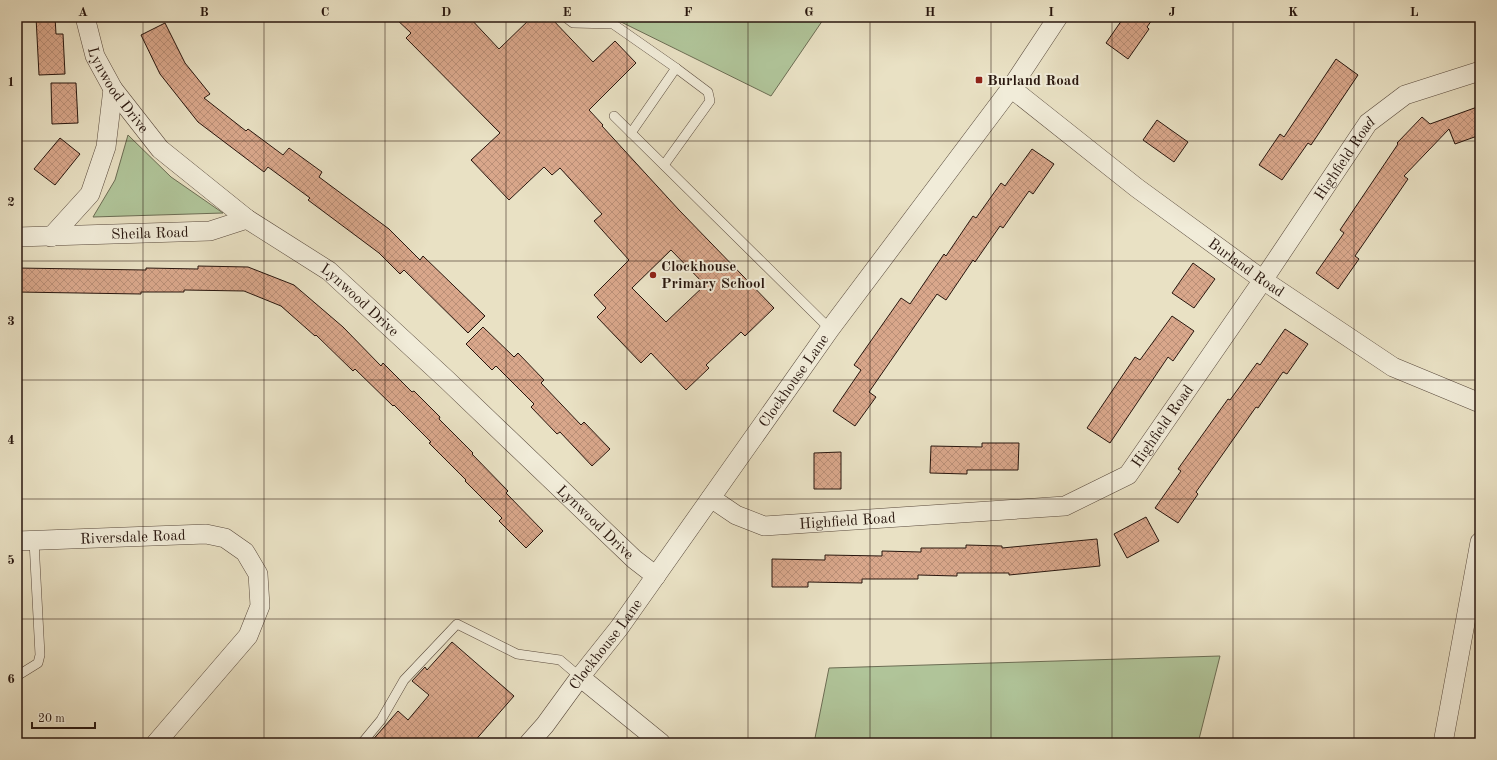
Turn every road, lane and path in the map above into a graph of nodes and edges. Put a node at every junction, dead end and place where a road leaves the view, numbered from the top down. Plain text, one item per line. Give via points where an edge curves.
1 (85, 17) edge
2 (565, 17) edge
3 (1058, 17) edge
4 (676, 68) junction
5 (1480, 71) edge
6 (1011, 88) junction
7 (113, 89) junction
8 (614, 116) dead end
9 (631, 133) junction
10 (664, 165) junction
11 (247, 219) junction
12 (17, 237) edge
13 (52, 237) junction
14 (1263, 280) junction
15 (830, 329) junction
16 (1480, 403) edge
17 (711, 498) junction
18 (26, 541) edge
19 (1480, 542) edge
20 (656, 576) junction
21 (17, 676) edge
22 (580, 677) junction
23 (156, 743) edge
24 (362, 743) edge
25 (529, 743) edge
26 (661, 743) edge
27 (1443, 743) edge

1 - 7 street, Lynwood Drive via 96,56
2 - 4 lane via 573,24 613,24
3 - 6 street, Clockhouse Lane
4 - 9 lane
4 - 10 lane via 708,92 710,101
5 - 14 street, Highfield Road via 1405,95 1368,122
6 - 14 street, Burland Road via 1137,188
6 - 15 street, Clockhouse Lane
7 - 11 street, Lynwood Drive via 160,149
7 - 13 street via 106,147 90,194
8 - 9 lane
9 - 10 lane
10 - 15 lane
11 - 13 street, Sheila Road via 210,231
11 - 20 street, Lynwood Drive via 329,270 634,559
12 - 13 street, Sheila Road
14 - 16 street, Burland Road via 1393,367
14 - 17 street, Highfield Road via 1128,475 1065,506 764,526 736,514
15 - 17 street, Clockhouse Lane
17 - 20 street, Clockhouse Lane
18 - 21 lane via 40,655 38,663
18 - 23 street, Riversdale Road via 206,534 225,538 245,552 258,574 260,606 248,636
19 - 27 street
20 - 22 street, Clockhouse Lane
22 - 24 lane via 560,660 517,654 457,624 404,680 381,720
22 - 25 street, Clockhouse Lane
22 - 26 street

